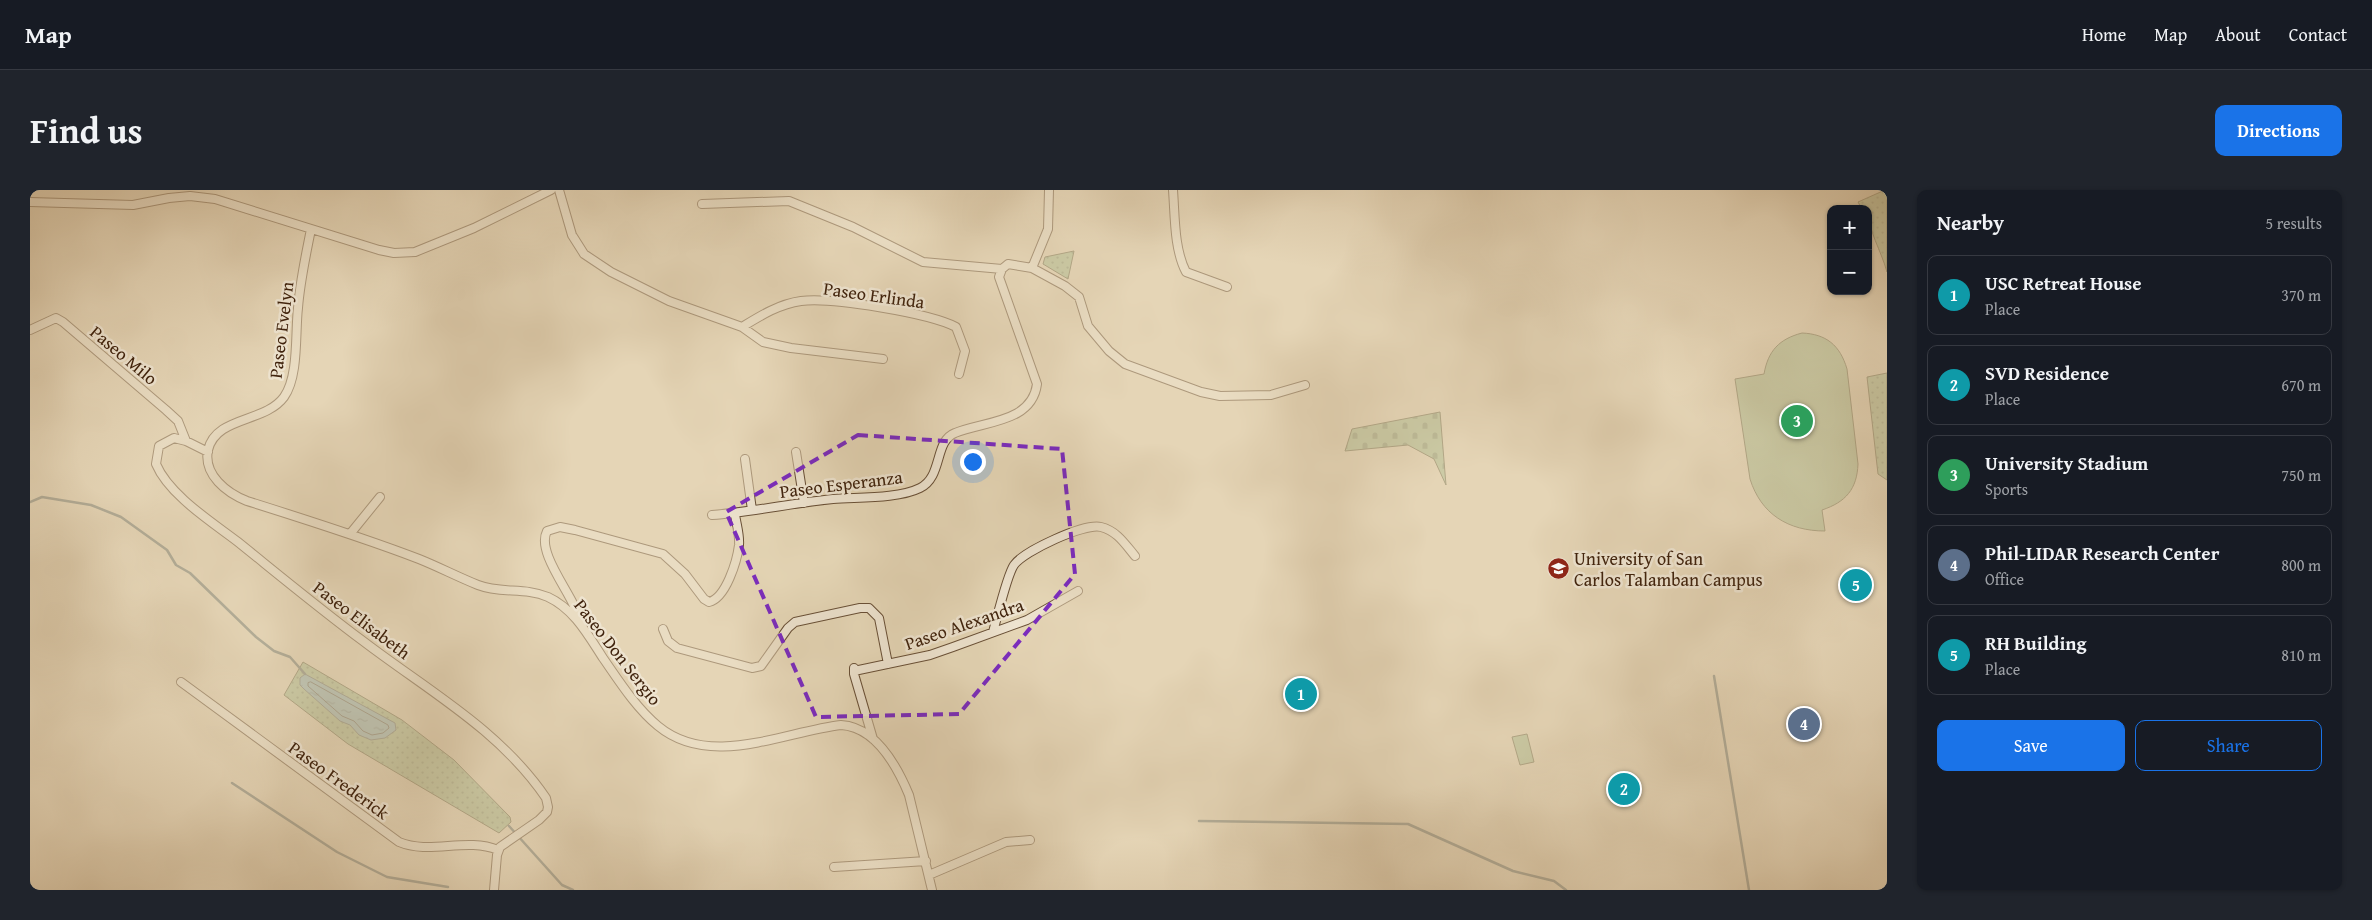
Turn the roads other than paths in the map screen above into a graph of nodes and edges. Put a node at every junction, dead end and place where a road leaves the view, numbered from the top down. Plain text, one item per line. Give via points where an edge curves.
1 (551, 190) edge
2 (559, 190) edge
3 (1049, 190) edge
4 (1172, 190) edge
5 (30, 202) edge
6 (702, 204) dead end
7 (311, 229) junction
8 (1032, 268) junction
9 (1002, 269) junction
10 (1227, 287) dead end
11 (742, 327) junction
12 (30, 330) edge
13 (883, 359) dead end
14 (959, 374) dead end
15 (1305, 385) dead end
16 (186, 441) junction
17 (208, 452) junction
18 (796, 452) dead end
19 (745, 458) dead end
20 (380, 497) dead end
21 (804, 503) junction
22 (752, 510) junction
23 (735, 514) junction
24 (712, 515) dead end
25 (350, 534) junction
26 (1135, 556) dead end
27 (1078, 591) dead end
28 (580, 624) junction
29 (663, 629) dead end
30 (993, 632) junction
31 (888, 664) junction
32 (181, 682) dead end
33 (873, 738) junction
34 (1030, 840) dead end
35 (498, 850) junction
36 (926, 861) junction
37 (834, 867) dead end
38 (929, 875) junction
39 (494, 890) edge
40 (932, 890) edge

1 - 7 street via 474,228 415,252 379,250
2 - 11 street via 572,235 584,254 611,272 669,301
3 - 8 street via 1048,228
4 - 10 street via 1181,263 1186,272
5 - 7 street via 133,206 190,196 236,204
6 - 9 street via 789,201 923,262
7 - 17 street, Paseo Evelyn via 288,391 273,407 222,430
8 - 9 street via 1008,264
8 - 15 street via 1078,297 1088,326 1125,364 1220,396 1271,395
9 - 21 street, Paseo Esperanza via 1000,277 1037,384 1035,397 1028,406 997,422 953,433 944,441 929,482 920,489 901,494
11 - 13 street via 762,342
11 - 14 street, Paseo Erlinda via 779,307 802,301 844,303 917,314 956,327 964,351
12 - 16 street, Paseo Milo via 51,319 63,322 178,421
16 - 17 street
16 - 35 street, Paseo Elisabeth via 169,439 159,446 156,464 170,485 208,519 364,642 473,721 498,742 546,798 548,807 543,816
17 - 25 street, Paseo Don Sergio via 216,480 236,496
18 - 21 street
19 - 22 street
20 - 25 street
21 - 22 street, Paseo Esperanza
22 - 23 street, Paseo Esperanza
23 - 24 street, Paseo Esperanza
23 - 28 street via 739,545 734,564 722,594 709,602 663,554 560,527 548,531 549,554 563,589 577,609
25 - 28 street, Paseo Don Sergio via 479,586 498,590 521,589 548,597
26 - 30 street via 1120,536 1099,527 1064,535 1026,553 1013,566
27 - 30 street, Paseo Alexandra via 1027,620
28 - 33 street, Paseo Don Sergio via 642,710 658,726 685,740 730,746 841,725 858,728
29 - 31 street via 668,641 676,648 752,668 761,666 795,622 869,608 879,618
30 - 31 street, Paseo Alexandra via 930,655
31 - 33 street, Paseo Alexandra via 854,669
32 - 35 street, Paseo Frederick via 399,842 419,847 484,845
33 - 36 street, Paseo Don Sergio via 904,781
34 - 38 street via 1006,842
35 - 39 street
36 - 37 street
36 - 38 street, Paseo Don Sergio
38 - 40 street, Paseo Don Sergio

